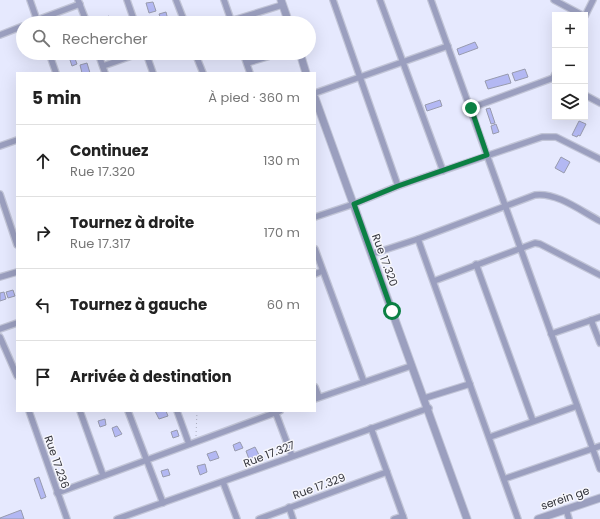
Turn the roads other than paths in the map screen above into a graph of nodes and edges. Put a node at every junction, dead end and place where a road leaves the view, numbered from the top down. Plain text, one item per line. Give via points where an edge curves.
1 (30, 0) edge
2 (126, 0) edge
3 (176, 0) edge
4 (224, 0) edge
5 (333, 0) edge
6 (380, 0) edge
7 (432, 0) edge
8 (554, 0) edge
9 (593, 0) edge
10 (79, 2) edge
11 (281, 2) edge
12 (578, 12) edge
13 (586, 12) edge
14 (36, 16) edge
15 (49, 16) edge
16 (84, 16) edge
17 (132, 16) edge
18 (182, 16) edge
19 (229, 16) edge
20 (246, 16) edge
21 (286, 16) edge
22 (16, 29) edge
23 (0, 35) edge
24 (448, 46) junction
25 (51, 60) edge
26 (101, 60) edge
27 (120, 60) edge
28 (148, 60) edge
29 (198, 60) edge
30 (246, 60) edge
31 (257, 60) edge
32 (302, 60) edge
33 (247, 63) junction
34 (403, 63) junction
35 (103, 66) junction
36 (56, 72) edge
37 (105, 72) edge
38 (153, 72) edge
39 (203, 72) edge
40 (250, 72) edge
41 (306, 72) edge
42 (361, 77) junction
43 (552, 78) edge
44 (316, 93) edge
45 (588, 97) edge
46 (316, 101) edge
47 (600, 104) edge
48 (471, 108) junction
49 (16, 140) edge
50 (0, 146) edge
51 (487, 155) junction
52 (600, 159) edge
53 (443, 171) junction
54 (398, 186) junction
55 (0, 194) edge
56 (354, 204) junction
57 (506, 206) junction
58 (316, 217) edge
59 (600, 221) edge
60 (418, 239) junction
61 (16, 242) edge
62 (521, 248) junction
63 (316, 252) edge
64 (372, 254) junction
65 (476, 264) junction
66 (322, 271) junction
67 (16, 272) edge
68 (316, 274) edge
69 (600, 275) edge
70 (0, 277) edge
71 (434, 281) junction
72 (600, 317) edge
73 (591, 320) junction
74 (16, 323) edge
75 (0, 329) edge
76 (551, 334) junction
77 (0, 337) edge
78 (600, 343) edge
79 (412, 366) junction
80 (16, 374) edge
81 (364, 382) junction
82 (470, 384) junction
83 (317, 398) edge
84 (425, 398) junction
85 (578, 406) junction
86 (429, 408) junction
87 (30, 412) edge
88 (80, 412) edge
89 (128, 412) edge
90 (177, 412) edge
91 (277, 412) edge
92 (533, 421) junction
93 (371, 428) junction
94 (490, 437) junction
95 (189, 444) junction
96 (600, 446) edge
97 (593, 448) junction
98 (292, 456) junction
99 (146, 460) junction
100 (600, 469) edge
101 (387, 472) junction
102 (103, 475) junction
103 (504, 479) junction
104 (223, 482) junction
105 (57, 493) junction
106 (600, 498) edge
107 (162, 503) junction
108 (289, 507) junction
109 (566, 510) junction
110 (403, 517) edge
111 (67, 519) edge
112 (117, 519) edge
113 (237, 519) edge
114 (259, 519) edge
115 (293, 519) edge
116 (394, 519) edge
117 (467, 519) edge
118 (518, 519) edge
119 (538, 519) edge
120 (569, 519) edge

1 - 14 street
2 - 17 street
3 - 18 street
4 - 19 street
5 - 42 street
6 - 34 street
7 - 24 street
8 - 12 street
9 - 13 street
10 - 15 street
10 - 16 street
11 - 20 street
11 - 21 street
22 - 23 street
24 - 34 street
24 - 48 street
25 - 36 street
26 - 35 street
27 - 35 street
28 - 38 street
29 - 39 street
30 - 33 street
31 - 33 street
32 - 41 street
33 - 40 street
34 - 42 street
34 - 53 street
35 - 37 street
42 - 44 street
42 - 54 street
43 - 48 street
45 - 47 street
46 - 56 street, Rue 17.320
48 - 51 street
49 - 50 street
51 - 52 street via 550,136
51 - 53 street
51 - 57 street
53 - 54 street
54 - 56 street
55 - 61 street
56 - 58 street
56 - 64 street, Rue 17.320
57 - 59 street via 544,194
57 - 60 street
57 - 62 street
60 - 64 street
60 - 71 street
62 - 65 street
62 - 69 street via 529,244 540,244
62 - 76 street
63 - 66 street
64 - 79 street, Rue 17.320
65 - 71 street
65 - 92 street
66 - 68 street
66 - 81 street
67 - 70 street
71 - 82 street
72 - 73 street
73 - 76 street
73 - 78 street
74 - 75 street
76 - 85 street
77 - 80 street
79 - 81 street
79 - 84 street, Rue 17.320
81 - 83 street
82 - 84 street
82 - 94 street
84 - 86 street, Rue 17.320
85 - 92 street
85 - 97 street
86 - 93 street, Rue 17.327
86 - 117 street, Rue 17.320
87 - 105 street, Rue 17.236
88 - 102 street
89 - 99 street
90 - 95 street
91 - 95 street
91 - 98 street
92 - 94 street
93 - 98 street, Rue 17.327
93 - 101 street
94 - 103 street
95 - 99 street
96 - 97 street
97 - 100 street
97 - 103 street
98 - 104 street, Rue 17.327
99 - 102 street
99 - 107 street
101 - 108 street, Rue 17.329
101 - 110 street
102 - 105 street
103 - 118 street
104 - 107 street, Rue 17.327
104 - 113 street
105 - 111 street, Rue 17.236
106 - 109 street, serein ge
107 - 112 street, Rue 17.327
108 - 114 street, Rue 17.329
108 - 115 street
109 - 119 street, serein ge
109 - 120 street
110 - 116 street

